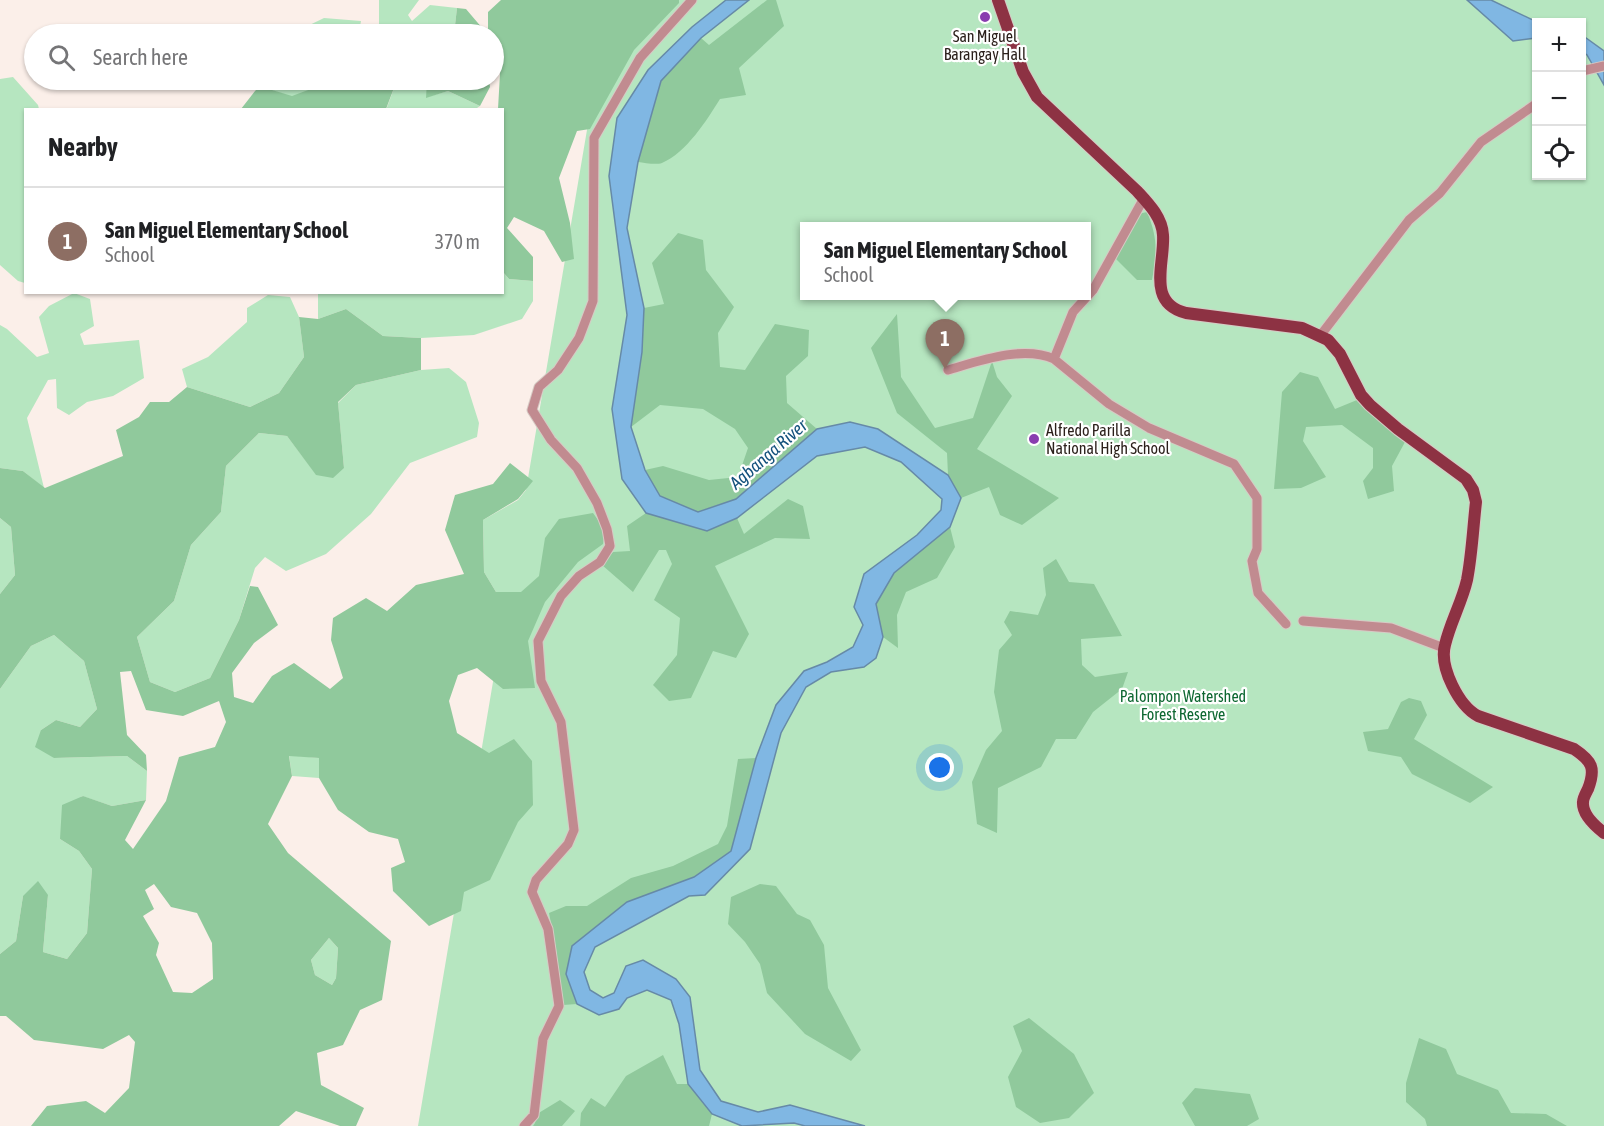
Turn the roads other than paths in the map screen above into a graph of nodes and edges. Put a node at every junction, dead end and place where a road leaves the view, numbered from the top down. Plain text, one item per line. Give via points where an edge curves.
1 (692, 0) edge
2 (998, 0) edge
3 (1604, 66) edge
4 (1586, 70) edge
5 (1532, 107) edge
6 (1144, 198) junction
7 (1091, 292) edge
8 (1084, 300) edge
9 (1320, 336) junction
10 (1054, 359) junction
11 (948, 370) dead end
12 (1303, 621) dead end
13 (1286, 624) dead end
14 (1444, 648) junction
15 (1604, 833) edge
16 (524, 1126) edge

1 - 16 street via 640,58 594,138 593,301 579,338 558,370 539,387 532,410 551,440 577,468 597,503 608,529 610,546 600,562 579,576 561,596 538,641 541,681 561,722 574,830 563,850 536,880 532,892 548,928 559,1006 543,1039 534,1115
2 - 6 main road via 1023,72 1037,97
3 - 4 street
5 - 9 street via 1481,142 1440,193 1409,220
6 - 7 street
6 - 9 main road via 1158,217 1163,235 1159,286 1168,303 1178,310 1231,320 1302,327
8 - 10 street via 1073,312
9 - 14 main road via 1334,345 1370,405 1458,471 1473,490 1476,502 1466,581
10 - 11 street via 1043,354 993,357
10 - 13 street via 1109,404 1149,428 1234,464 1257,498 1257,549 1251,561 1258,593
12 - 14 street via 1391,627
14 - 15 main road via 1450,680 1468,710 1585,756 1593,770 1584,810

